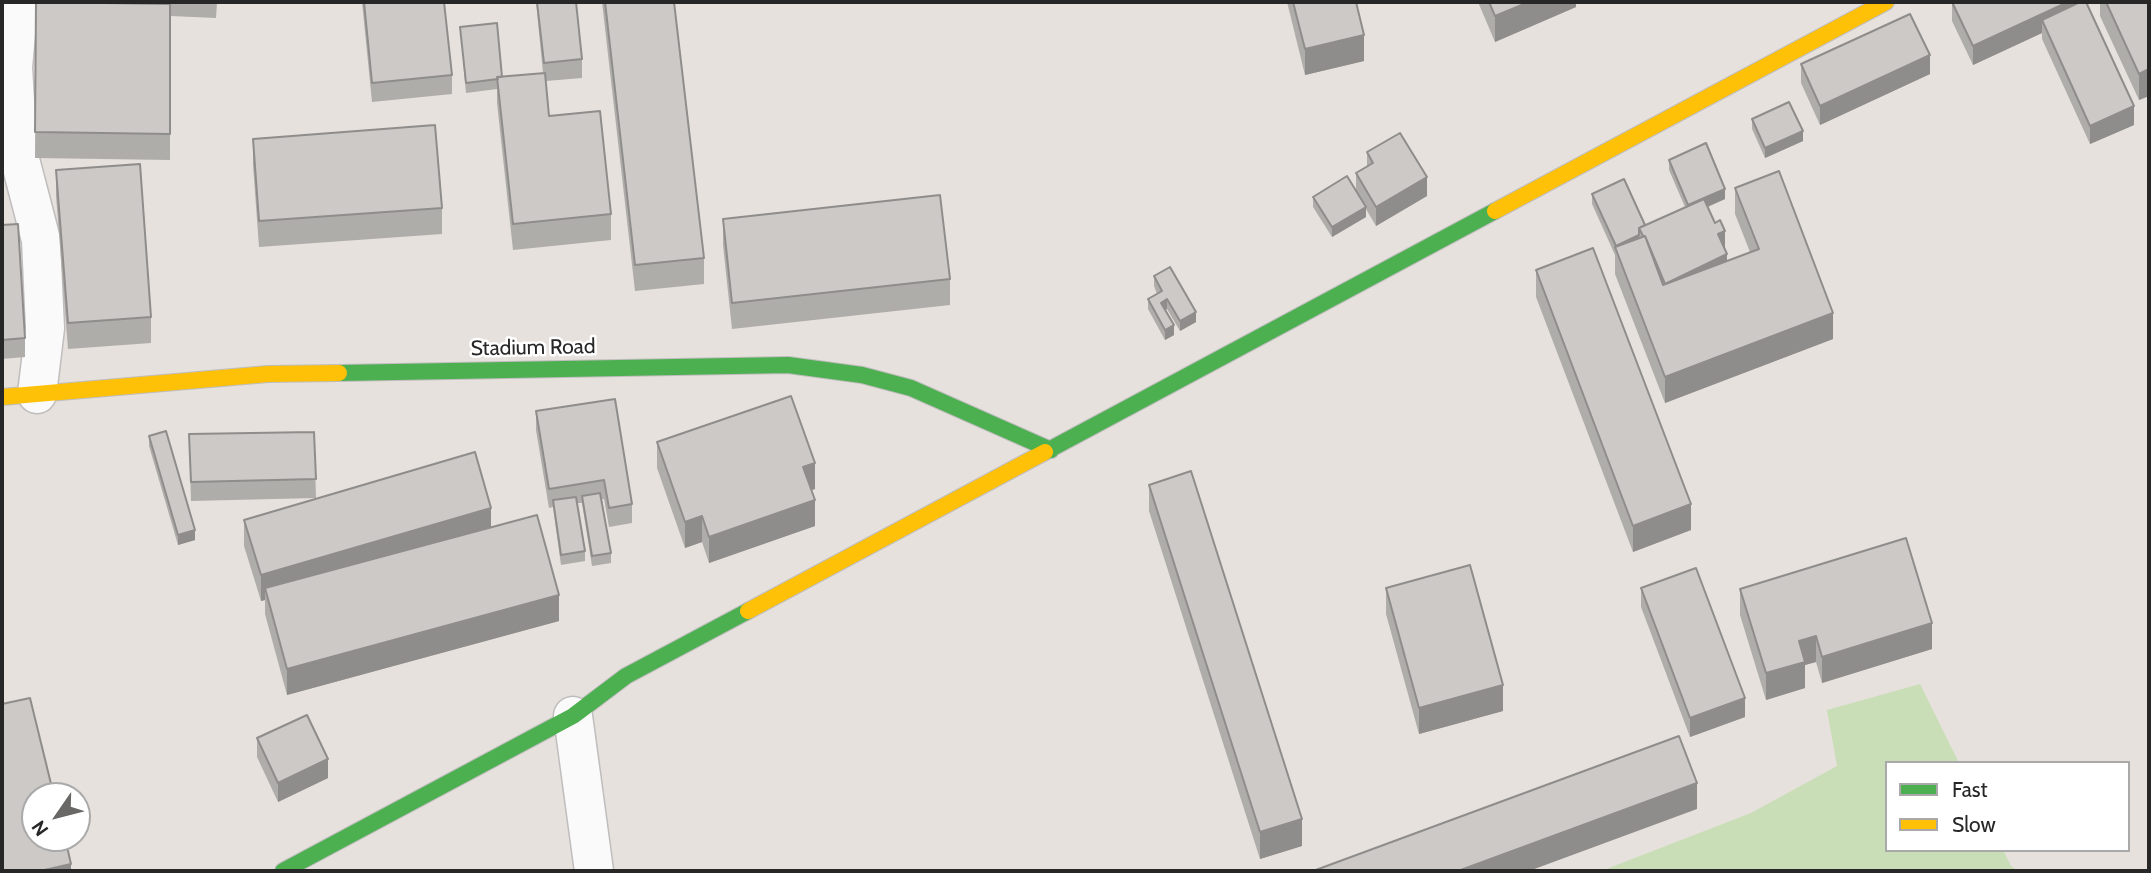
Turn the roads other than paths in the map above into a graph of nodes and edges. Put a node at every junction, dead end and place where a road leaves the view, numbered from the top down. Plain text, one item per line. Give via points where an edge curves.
1 (19, 2) edge
2 (1886, 2) edge
3 (19, 396) edge
4 (1051, 450) junction
5 (573, 716) junction
6 (283, 871) edge
7 (594, 871) edge

1 - 3 street via 13,67 18,152 40,240 44,315
2 - 4 main road
3 - 4 main road, Stadium Road via 268,374 788,365 862,375 912,388
4 - 5 main road via 626,676
5 - 6 main road
5 - 7 street

